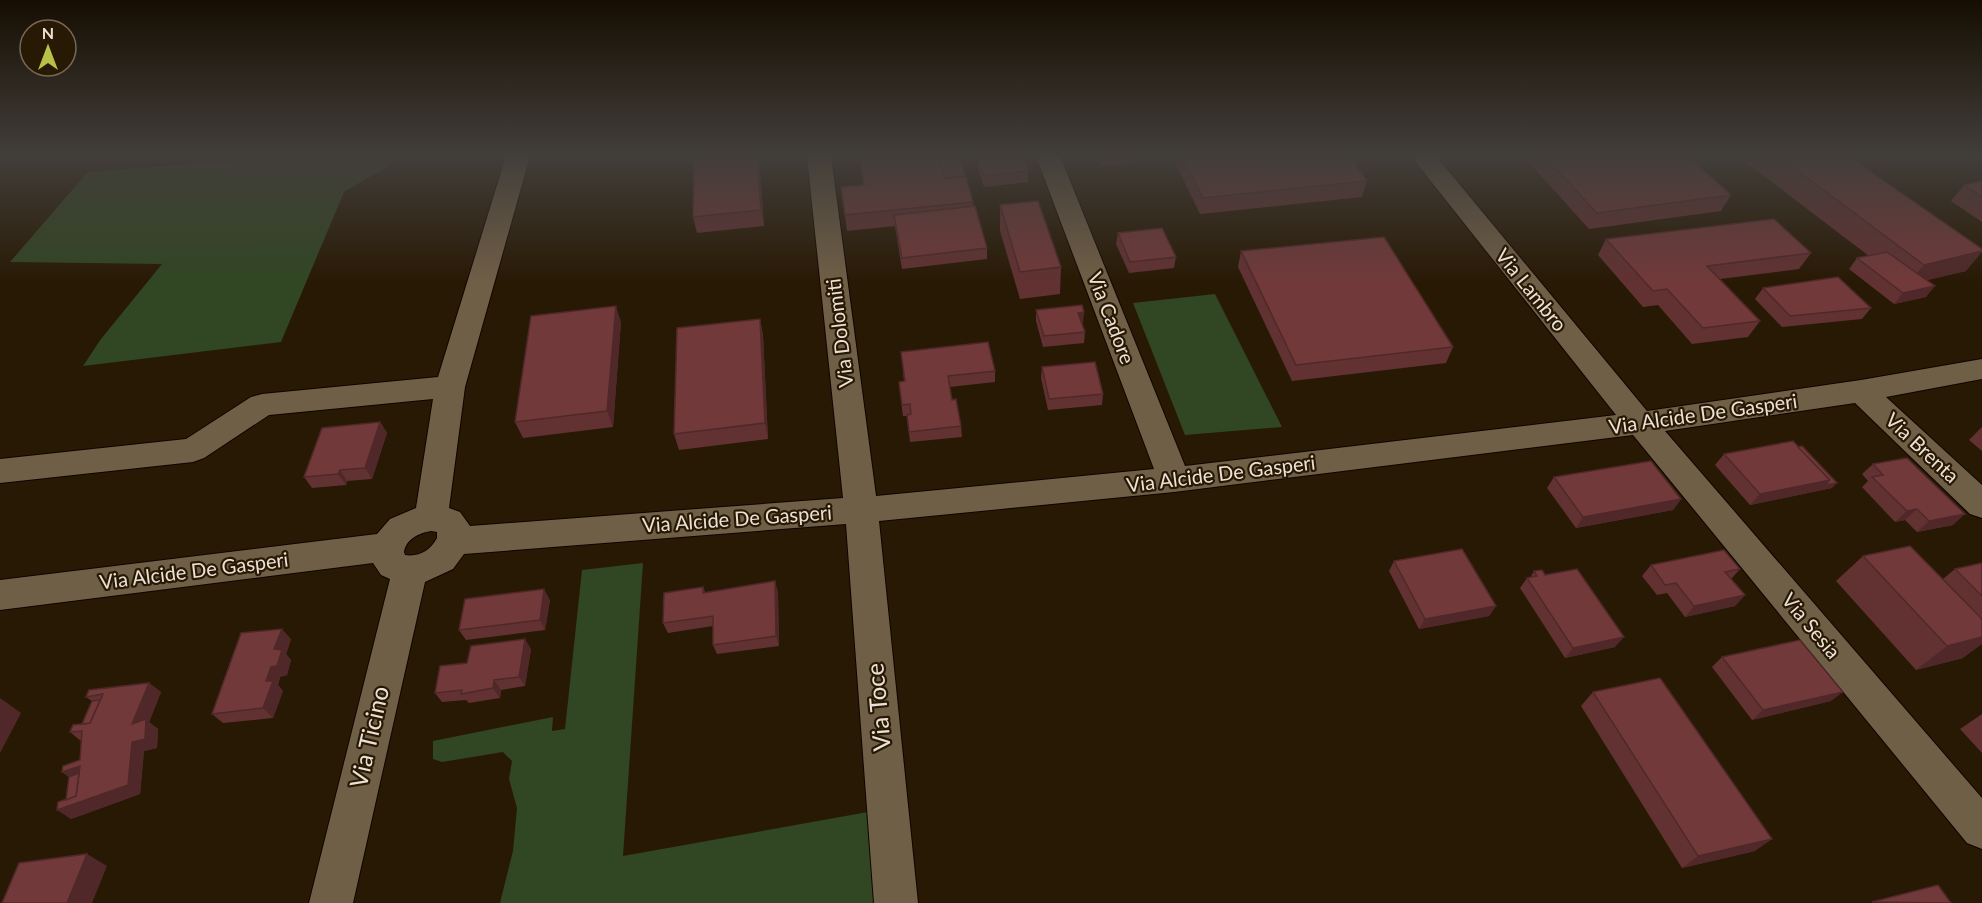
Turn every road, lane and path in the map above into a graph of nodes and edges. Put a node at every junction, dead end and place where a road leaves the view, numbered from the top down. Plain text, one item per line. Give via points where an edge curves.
1 (506, 198) edge
2 (824, 198) edge
3 (1064, 198) edge
4 (1457, 198) edge
5 (1982, 369) edge
6 (450, 387) junction
7 (1861, 391) junction
8 (1640, 423) junction
9 (0, 471) edge
10 (1174, 480) junction
11 (1982, 505) edge
12 (861, 510) junction
13 (431, 518) junction
14 (455, 541) junction
15 (399, 558) junction
16 (0, 595) edge
17 (1982, 829) edge
18 (331, 903) edge
19 (896, 903) edge

1 - 6 street
2 - 12 street, Via Dolomiti
3 - 10 street, Via Cadore
4 - 8 street, Via Lambro
5 - 7 street, Via Alcide De Gasperi
6 - 9 street via 262,405 193,450
6 - 13 street
7 - 8 street, Via Alcide De Gasperi
7 - 11 street, Via Brenta
8 - 10 street, Via Alcide De Gasperi
8 - 17 street, Via Sesia
10 - 12 street, Via Alcide De Gasperi
12 - 14 street, Via Alcide De Gasperi
12 - 19 street, Via Toce
13 - 14 street via 448,521 453,526
13 - 15 street via 409,523 391,538
14 - 15 street via 442,558 426,567
15 - 16 street, Via Alcide De Gasperi
15 - 18 street, Via Ticino

